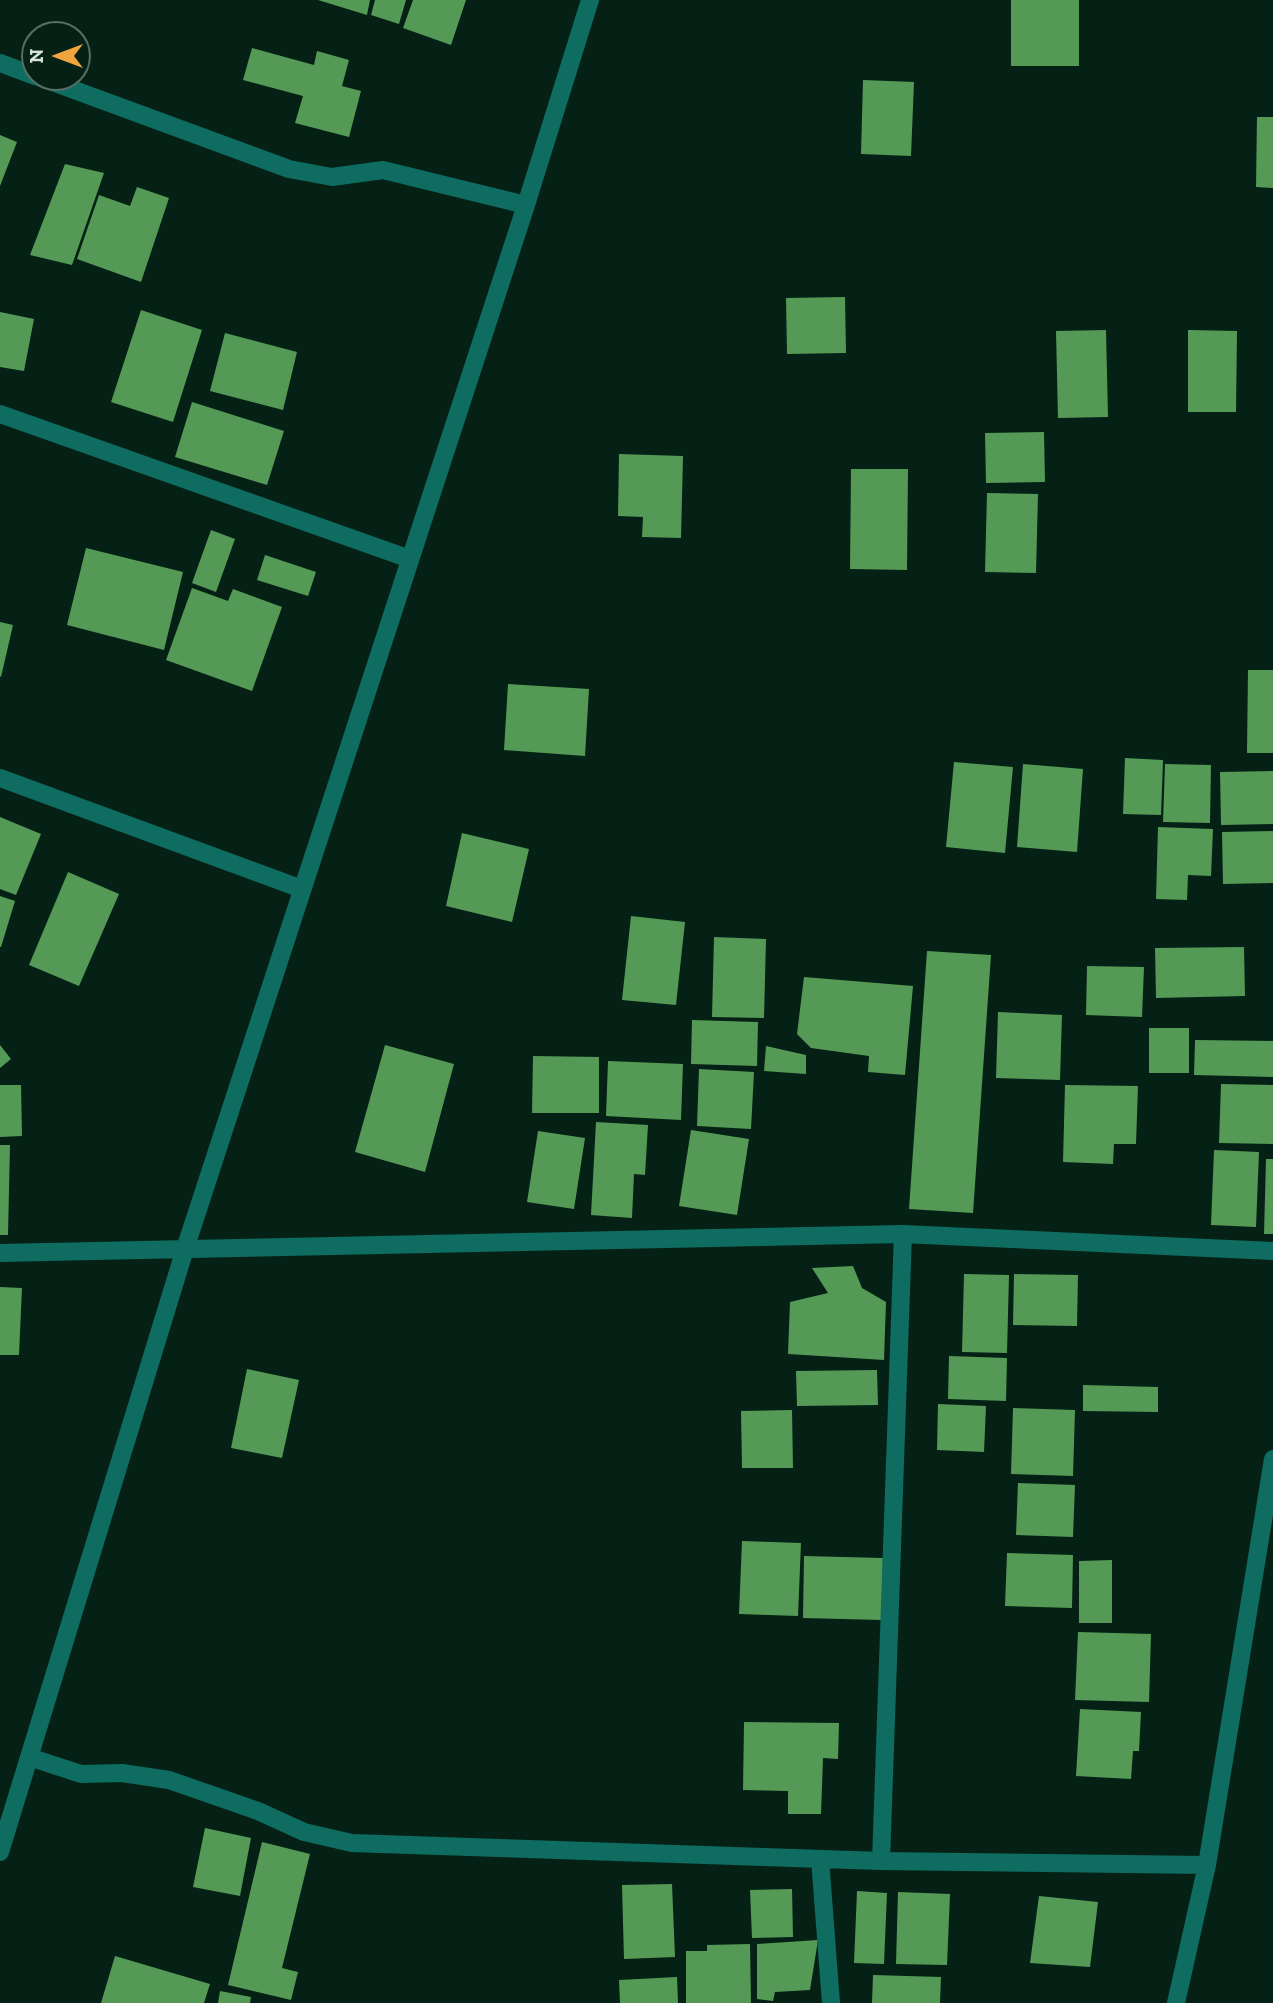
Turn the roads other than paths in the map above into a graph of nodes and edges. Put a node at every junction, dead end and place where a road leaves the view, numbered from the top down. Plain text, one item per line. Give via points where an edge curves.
1 (590, 0) edge
2 (0, 63) edge
3 (21, 70) edge
4 (78, 91) edge
5 (526, 205) junction
6 (0, 414) edge
7 (410, 559) junction
8 (0, 778) edge
9 (302, 889) junction
10 (903, 1234) junction
11 (185, 1249) junction
12 (1273, 1251) edge
13 (0, 1252) edge
14 (1273, 1459) edge
15 (29, 1757) junction
16 (0, 1852) edge
17 (820, 1859) junction
18 (881, 1861) junction
19 (1207, 1865) junction
20 (831, 2003) edge
21 (1176, 2003) edge

1 - 5 street
2 - 3 street
4 - 5 street via 289,169 332,177 383,170
5 - 7 street
6 - 7 street
7 - 9 street
8 - 9 street
9 - 11 street
10 - 11 street
10 - 12 street
10 - 18 street
11 - 13 street
11 - 15 street
14 - 19 street
15 - 16 street
15 - 17 street via 80,1774 122,1773 169,1780 304,1832 352,1843
17 - 18 street
17 - 20 street
18 - 19 street
19 - 21 street

